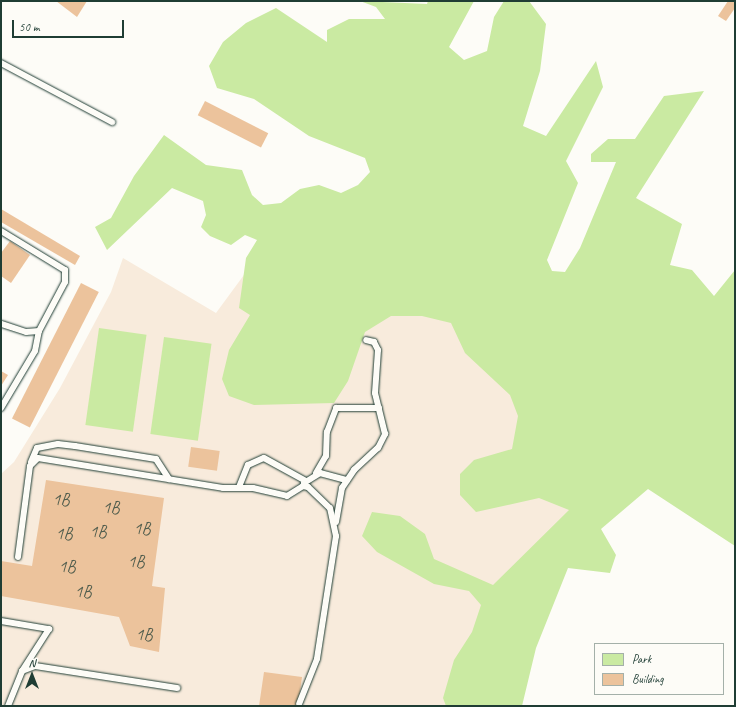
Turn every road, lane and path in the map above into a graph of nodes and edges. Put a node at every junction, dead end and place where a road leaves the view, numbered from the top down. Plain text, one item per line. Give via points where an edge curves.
1 (1, 63) edge
2 (112, 122) dead end
3 (1, 231) edge
4 (1, 324) edge
5 (39, 331) junction
6 (366, 340) dead end
7 (1, 408) edge
8 (379, 408) junction
9 (31, 462) junction
10 (316, 473) junction
11 (169, 479) junction
12 (347, 480) junction
13 (306, 481) junction
14 (239, 487) junction
15 (298, 488) junction
16 (336, 527) junction
17 (18, 557) dead end
18 (1, 621) edge
19 (22, 671) junction
20 (177, 688) dead end
21 (299, 704) dead end
22 (8, 706) edge

1 - 2 lane
3 - 5 lane via 65,270 65,282
4 - 5 lane via 26,332
5 - 7 lane via 35,351
6 - 8 lane via 374,342 378,350 374,383
8 - 10 lane via 336,408 327,432 326,456
8 - 12 lane via 385,424 383,439
9 - 11 lane via 38,458
9 - 11 lane via 37,448 58,444 75,446 156,459
9 - 17 lane
10 - 12 lane
10 - 13 lane
11 - 14 lane via 223,488
12 - 16 lane via 339,495
13 - 14 lane via 264,458 248,465
13 - 15 lane
14 - 15 lane via 287,496
15 - 16 lane via 308,487 326,504
16 - 21 lane via 317,658
18 - 19 lane via 49,629
19 - 20 lane via 35,666
19 - 22 lane

